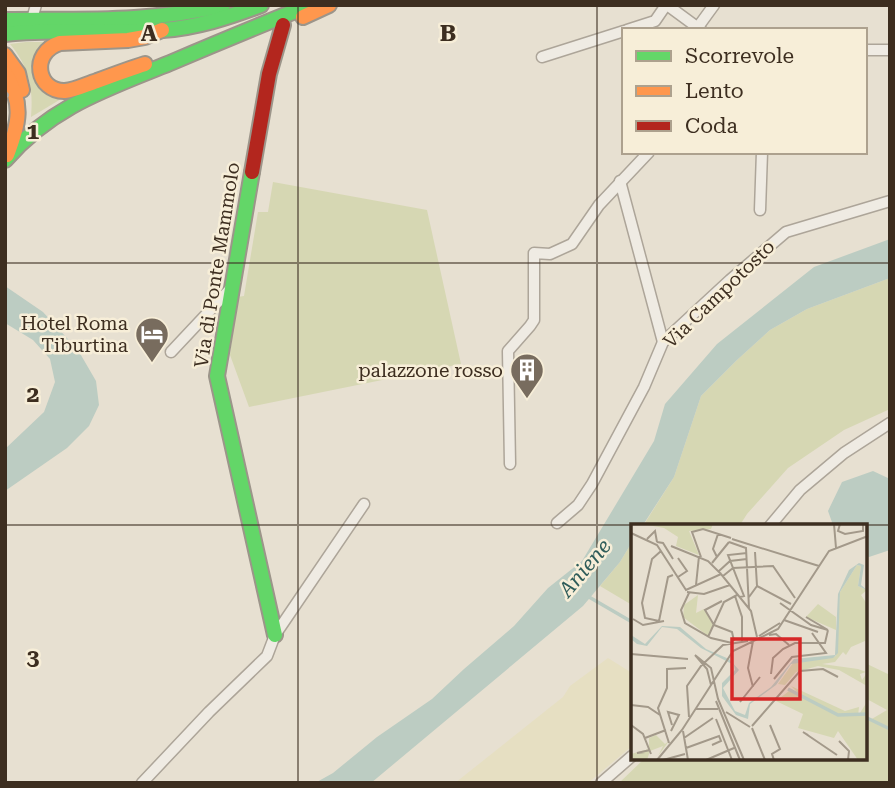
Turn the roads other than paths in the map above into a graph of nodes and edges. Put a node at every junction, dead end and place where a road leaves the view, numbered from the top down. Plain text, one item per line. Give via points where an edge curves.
1 (223, 5) edge
2 (261, 5) edge
3 (310, 5) edge
4 (329, 5) edge
5 (667, 5) edge
6 (714, 5) edge
7 (34, 12) edge
8 (131, 12) edge
9 (5, 20) edge
10 (283, 25) junction
11 (632, 28) edge
12 (699, 28) edge
13 (162, 30) junction
14 (251, 30) junction
15 (622, 31) edge
16 (5, 34) edge
17 (207, 49) junction
18 (867, 50) edge
19 (890, 50) edge
20 (5, 55) edge
21 (542, 57) dead end
22 (5, 74) edge
23 (18, 125) junction
24 (647, 154) edge
25 (762, 154) edge
26 (5, 160) edge
27 (620, 181) junction
28 (890, 201) edge
29 (761, 210) dead end
30 (232, 286) junction
31 (663, 342) junction
32 (171, 352) dead end
33 (890, 423) edge
34 (510, 464) dead end
35 (364, 504) dead end
36 (557, 523) dead end
37 (772, 524) edge
38 (275, 635) junction
39 (631, 757) edge
40 (142, 783) edge
41 (601, 783) edge

1 - 8 main road via 169,17
2 - 13 main road via 228,18
3 - 14 main road
4 - 10 main road
5 - 11 street via 655,21
5 - 12 street
6 - 12 street
7 - 8 main road
7 - 9 main road
10 - 14 main road
10 - 30 main road, Via di Ponte Mammolo via 269,74
13 - 16 main road
13 - 17 main road via 123,41 54,45 42,56 42,78 52,88 65,91 165,57
14 - 17 main road
15 - 21 street
17 - 26 main road via 74,103 32,132
18 - 19 street
20 - 23 main road via 23,92
22 - 23 main road via 16,97
23 - 26 main road
24 - 27 street
25 - 29 street
27 - 31 street
27 - 34 street via 572,244 550,254 534,253 534,320 509,351
28 - 31 street, Via Campotosto via 786,232
30 - 32 street
30 - 38 main road, Via di Ponte Mammolo via 217,376
31 - 36 street, Via Campotosto via 592,485
33 - 37 street via 809,482
35 - 38 street
38 - 40 street via 267,656
39 - 41 street

